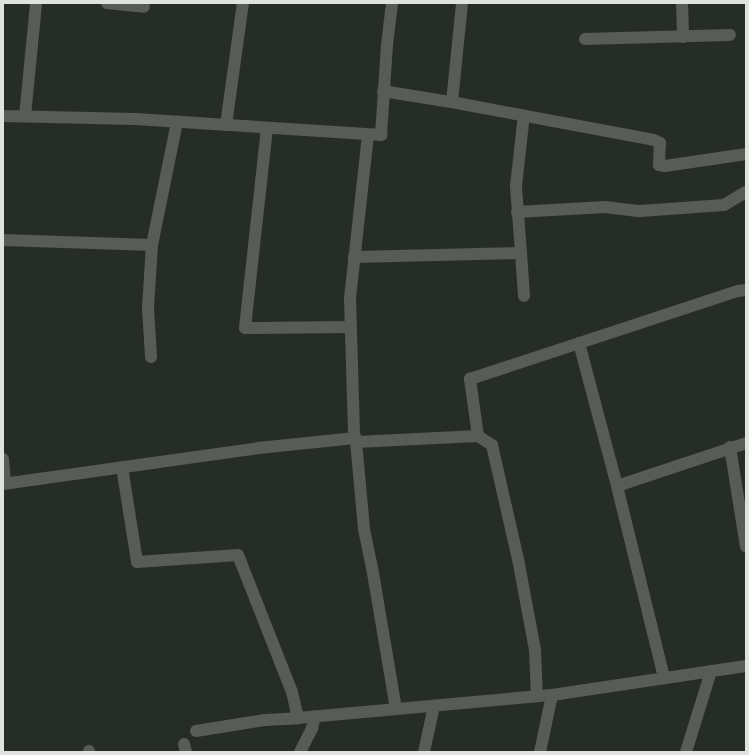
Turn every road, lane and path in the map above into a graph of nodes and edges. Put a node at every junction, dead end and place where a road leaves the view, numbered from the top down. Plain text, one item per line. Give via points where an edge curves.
1 (36, 3) edge
2 (107, 3) edge
3 (243, 3) edge
4 (392, 3) edge
5 (462, 3) edge
6 (682, 3) edge
7 (144, 7) dead end
8 (730, 35) dead end
9 (683, 37) junction
10 (585, 39) dead end
11 (383, 91) junction
12 (452, 102) junction
13 (3, 116) edge
14 (26, 116) junction
15 (524, 116) junction
16 (177, 122) junction
17 (226, 125) junction
18 (267, 128) junction
19 (368, 136) junction
20 (746, 154) edge
21 (746, 192) edge
22 (517, 212) junction
23 (3, 240) edge
24 (152, 245) junction
25 (521, 253) junction
26 (354, 257) junction
27 (746, 290) edge
28 (524, 296) dead end
29 (350, 327) junction
30 (579, 343) junction
31 (151, 357) dead end
32 (478, 436) junction
33 (355, 440) junction
34 (746, 443) edge
35 (730, 447) junction
36 (3, 459) edge
37 (122, 467) junction
38 (4, 484) edge
39 (618, 486) junction
40 (746, 547) edge
41 (746, 666) edge
42 (711, 671) junction
43 (664, 678) junction
44 (552, 695) junction
45 (537, 696) junction
46 (434, 706) junction
47 (396, 709) junction
48 (315, 716) junction
49 (298, 718) junction
50 (196, 731) dead end
51 (300, 752) edge
52 (424, 752) edge
53 (540, 752) edge
54 (686, 752) edge

1 - 14 street
2 - 7 street
3 - 17 street
4 - 11 street
5 - 12 street
6 - 9 street
8 - 9 street
9 - 10 street
11 - 12 street
11 - 19 street via 381,135
12 - 15 street
13 - 14 street
14 - 16 street
15 - 20 street via 654,140 660,143 659,165
15 - 22 street via 516,186
16 - 17 street
16 - 24 street
17 - 18 street
18 - 19 street
18 - 29 street via 245,328
19 - 26 street
21 - 22 street via 724,205 640,211 605,207
22 - 25 street
23 - 24 street
24 - 31 street via 148,308
25 - 26 street
25 - 28 street
26 - 29 street
27 - 30 street
29 - 33 street
30 - 32 street via 470,379
30 - 39 street
32 - 33 street
32 - 45 street via 492,445 494,451 535,650
33 - 37 street via 258,448
33 - 47 street via 364,529
34 - 35 street
35 - 39 street
35 - 40 street
36 - 38 street
37 - 38 street
37 - 49 street via 137,562 238,555 292,692
39 - 43 street
41 - 42 street
42 - 43 street
42 - 54 street
43 - 44 street
44 - 45 street
44 - 53 street
45 - 46 street
46 - 47 street
46 - 52 street
47 - 48 street
48 - 49 street
48 - 51 street
49 - 50 street via 264,720

